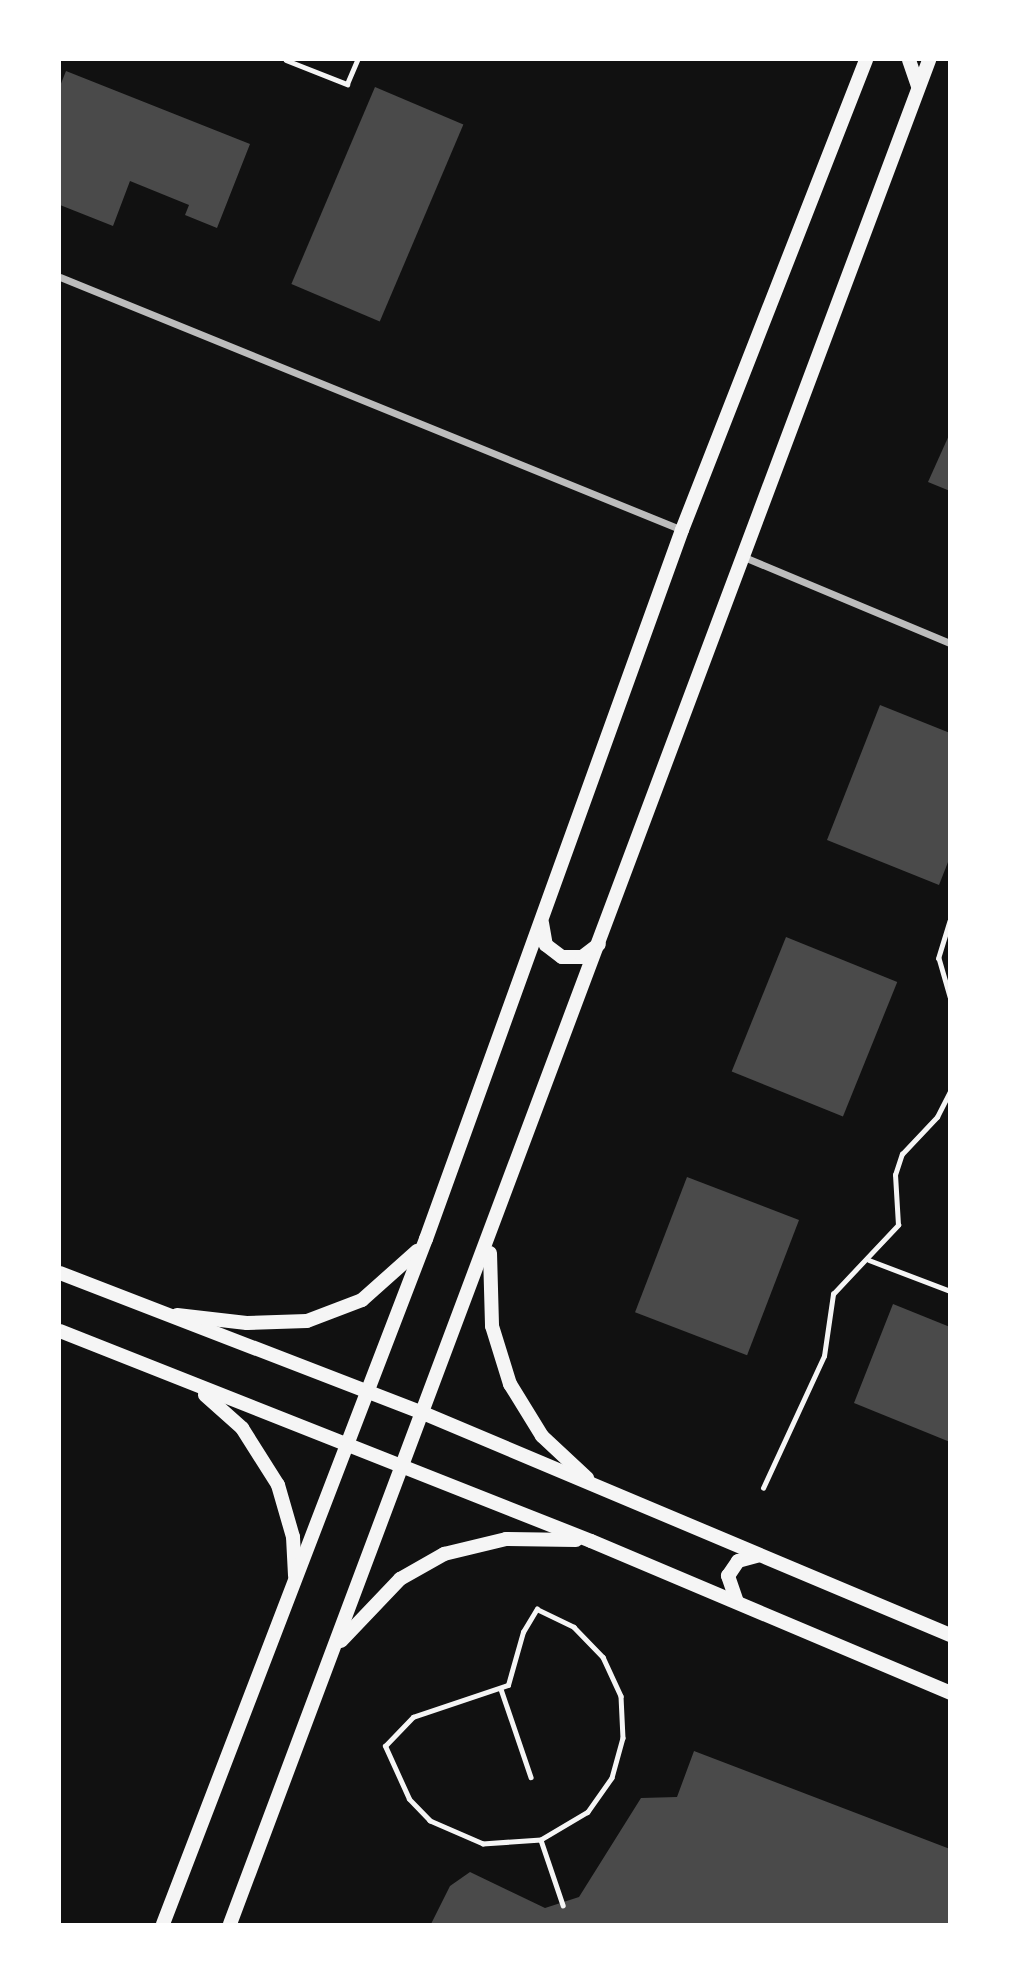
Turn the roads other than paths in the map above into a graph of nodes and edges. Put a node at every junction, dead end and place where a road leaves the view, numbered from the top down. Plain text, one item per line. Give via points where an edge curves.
1 (909, 60) edge
2 (929, 60) edge
3 (865, 63) edge
4 (916, 94) junction
5 (60, 277) edge
6 (682, 530) junction
7 (744, 557) junction
8 (950, 643) edge
9 (543, 915) junction
10 (602, 939) junction
11 (492, 1234) junction
12 (426, 1239) junction
13 (60, 1273) edge
14 (155, 1312) junction
15 (60, 1331) edge
16 (189, 1384) junction
17 (367, 1392) junction
18 (423, 1413) junction
19 (348, 1445) junction
20 (402, 1467) junction
21 (611, 1494) junction
22 (591, 1541) junction
23 (762, 1557) junction
24 (295, 1588) junction
25 (739, 1604) junction
26 (950, 1635) edge
27 (327, 1665) junction
28 (950, 1693) edge
29 (163, 1924) edge
30 (230, 1924) edge

1 - 4 main road via 918,74
2 - 4 main road
3 - 6 main road
4 - 7 main road
5 - 6 street
6 - 9 main road
7 - 8 street
7 - 10 main road
9 - 10 main road via 542,936 562,957 582,957
9 - 12 main road
10 - 11 main road
11 - 18 main road
11 - 21 main road via 492,1326 510,1384 542,1436
12 - 14 main road via 387,1283 307,1321 247,1323
12 - 17 main road
13 - 14 main road
14 - 17 main road
15 - 16 main road
16 - 19 main road
16 - 24 main road via 242,1429 263,1456 287,1512
17 - 18 main road
17 - 19 main road
18 - 20 main road
18 - 21 main road
19 - 20 main road
19 - 24 main road
20 - 22 main road
20 - 27 main road
21 - 23 main road
22 - 25 main road
22 - 27 main road via 506,1539 444,1554 372,1603
23 - 25 main road via 733,1567 728,1584
23 - 26 main road
24 - 29 main road
25 - 28 main road
27 - 30 main road

